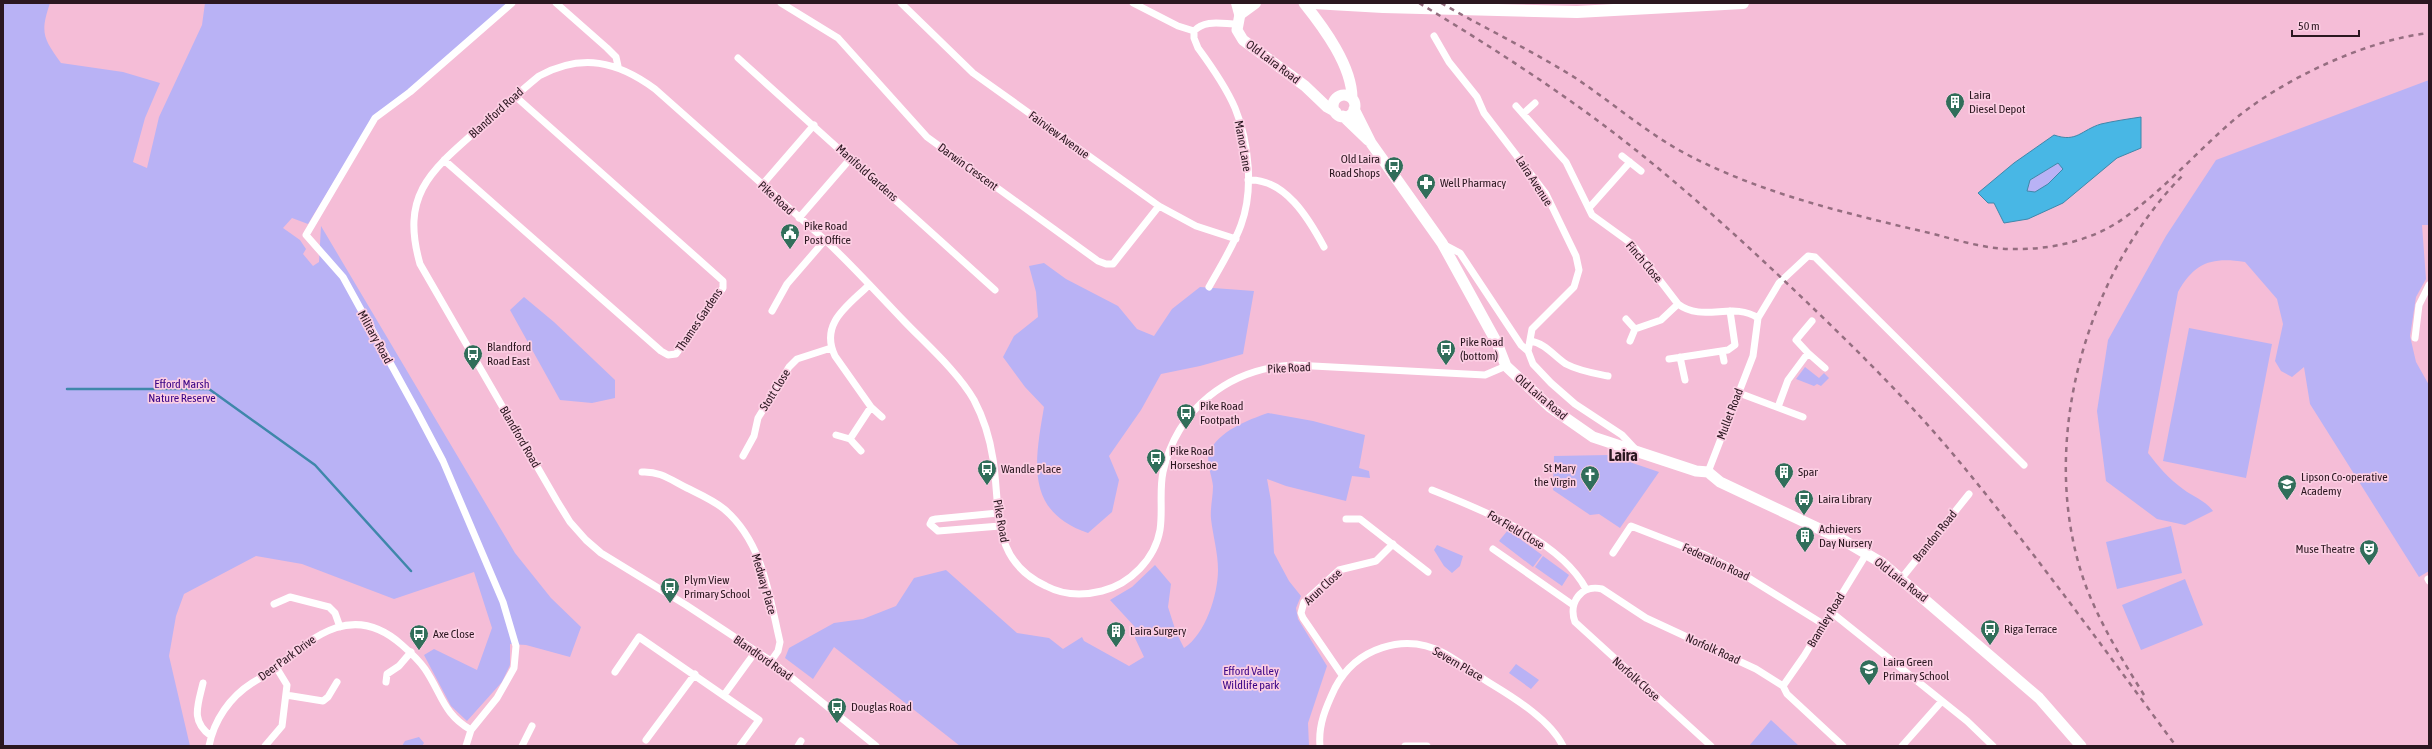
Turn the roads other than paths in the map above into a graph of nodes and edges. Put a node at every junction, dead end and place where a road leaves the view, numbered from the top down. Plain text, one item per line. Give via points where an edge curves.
1 (512, 3) edge
2 (556, 3) edge
3 (781, 3) edge
4 (901, 3) edge
5 (1133, 3) edge
6 (1255, 3) edge
7 (1304, 3) edge
8 (1317, 3) edge
9 (1743, 3) edge
10 (1238, 14) edge
11 (1194, 31) junction
12 (1434, 36) dead end
13 (738, 58) dead end
14 (575, 63) joint
15 (618, 66) junction
16 (1344, 67) junction
17 (1305, 86) junction
18 (515, 96) junction
19 (1337, 98) junction
20 (1352, 98) junction
21 (1535, 103) dead end
22 (1516, 106) dead end
23 (1354, 109) junction
24 (1339, 114) junction
25 (1523, 114) junction
26 (814, 125) junction
27 (1371, 143) junction
28 (1622, 156) dead end
29 (851, 158) junction
30 (444, 160) junction
31 (1630, 162) junction
32 (1642, 171) dead end
33 (1248, 180) junction
34 (762, 185) junction
35 (1159, 206) junction
36 (1589, 208) junction
37 (799, 218) junction
38 (1236, 238) junction
39 (825, 240) junction
40 (1442, 243) junction
41 (1324, 247) dead end
42 (869, 284) junction
43 (2429, 284) edge
44 (1209, 287) dead end
45 (995, 290) dead end
46 (1678, 304) junction
47 (772, 311) dead end
48 (1730, 311) junction
49 (1758, 318) junction
50 (1626, 319) dead end
51 (1812, 321) dead end
52 (1635, 329) junction
53 (2415, 338) dead end
54 (1530, 341) junction
55 (1630, 341) dead end
56 (831, 348) junction
57 (1528, 351) junction
58 (1722, 351) junction
59 (1808, 353) junction
60 (1680, 357) junction
61 (1669, 359) dead end
62 (1724, 361) dead end
63 (1506, 366) junction
64 (1825, 368) dead end
65 (1608, 376) dead end
66 (1685, 380) dead end
67 (1738, 393) junction
68 (871, 407) junction
69 (1778, 407) junction
70 (882, 417) dead end
71 (1803, 417) dead end
72 (836, 435) dead end
73 (850, 439) junction
74 (861, 452) dead end
75 (1639, 453) junction
76 (743, 456) dead end
77 (2024, 466) dead end
78 (642, 472) dead end
79 (1708, 472) junction
80 (1432, 490) dead end
81 (1969, 494) dead end
82 (998, 513) junction
83 (1346, 519) dead end
84 (1000, 526) junction
85 (1392, 544) junction
86 (1493, 549) dead end
87 (1613, 553) dead end
88 (1867, 553) junction
89 (1428, 572) dead end
90 (1901, 579) junction
91 (1586, 589) junction
92 (274, 604) dead end
93 (1573, 605) junction
94 (1831, 612) junction
95 (1823, 624) junction
96 (340, 627) junction
97 (756, 651) junction
98 (410, 652) junction
99 (771, 661) junction
100 (276, 667) junction
101 (615, 672) dead end
102 (695, 674) junction
103 (1342, 675) junction
104 (337, 682) dead end
105 (386, 682) dead end
106 (203, 683) dead end
107 (1783, 686) junction
108 (724, 695) junction
109 (286, 696) junction
110 (1942, 701) junction
111 (532, 726) dead end
112 (471, 730) junction
113 (211, 736) junction
114 (646, 740) dead end
115 (1988, 744) edge
116 (209, 746) edge
117 (265, 746) edge
118 (466, 746) edge
119 (522, 746) edge
120 (740, 746) edge
121 (876, 746) edge
122 (1320, 746) edge
123 (1405, 746) edge
124 (1427, 746) edge
125 (1563, 746) edge
126 (1711, 746) edge
127 (1843, 746) edge
128 (1902, 746) edge
129 (2081, 746) edge

1 - 112 street, Military Road via 410,92 375,118 306,235 343,277 418,414 451,480 503,602 516,646 514,668 506,685
2 - 15 street via 616,57
3 - 35 street, Darwin Crescent via 838,38 927,137 1098,261 1112,264
4 - 35 street, Fairview Avenue via 973,72
5 - 11 street via 1178,26
6 - 10 main road
7 - 16 main road via 1318,20
8 - 9 main road via 1577,12
10 - 11 street via 1199,25
10 - 17 main road, Old Laira Road via 1239,34 1246,43
11 - 33 street, Manor Lane via 1198,48 1235,108 1242,131
12 - 54 street, Laira Avenue via 1448,62 1477,97 1484,113 1546,194 1576,256 1579,270 1574,287 1532,329
13 - 26 street, Manifold Gardens
14 - 15 street, Pike Road via 598,62
14 - 18 street, Blandford Road via 554,67
15 - 34 street, Pike Road via 655,89
16 - 19 main road via 1343,88
16 - 20 main road via 1352,86
17 - 19 main road, Old Laira Road
17 - 24 main road, Old Laira Road via 1327,107
18 - 30 street, Blandford Road
18 - 30 street, Thames Gardens via 723,281 723,288 676,354 668,355 660,351
19 - 20 main road via 1345,95
19 - 24 main road via 1334,105
20 - 23 main road via 1355,103
21 - 25 street
22 - 25 street, Finch Close
23 - 24 main road via 1350,115
23 - 27 main road, Old Laira Road
24 - 27 main road, Old Laira Road
25 - 36 street, Finch Close via 1563,157
26 - 29 street, Manifold Gardens
26 - 34 street
27 - 40 main road, Old Laira Road
28 - 31 street
29 - 37 street
29 - 45 street, Manifold Gardens
30 - 97 street, Blandford Road via 431,173 417,202 414,234 420,264 570,522 601,553
31 - 32 street
31 - 36 street
33 - 38 street, Manor Lane via 1246,205
33 - 41 street via 1269,184 1294,200 1303,210
34 - 37 street, Pike Road
35 - 38 street, Fairview Avenue via 1196,226
36 - 46 street, Finch Close via 1592,215 1632,244
37 - 39 street, Pike Road
38 - 44 street, Manor Lane
39 - 42 street, Pike Road
39 - 47 street via 787,284
40 - 57 street, Old Laira Road via 1460,253 1521,345
40 - 63 main road, Old Laira Road via 1497,343
42 - 56 street via 834,320 830,327
42 - 82 street, Pike Road via 942,360 973,398 992,452
43 - 53 street via 2419,305
46 - 48 street, Finch Close via 1694,312
46 - 52 street via 1661,320
48 - 49 street, Finch Close via 1748,311
48 - 58 street via 1735,345
49 - 67 street, Mullet Road via 1752,356
49 - 77 street via 1780,283 1803,259 1808,256 1815,257
50 - 52 street
51 - 59 street via 1796,340
52 - 55 street
54 - 57 street, Laira Avenue
54 - 65 street via 1539,343 1577,370
56 - 68 street
56 - 76 street, Stott Close via 797,359 789,367 758,418 754,436
57 - 75 street, Old Laira Road via 1533,364 1550,383 1575,404 1622,435
58 - 60 street
58 - 62 street
59 - 64 street
59 - 69 street via 1788,380
60 - 61 street
60 - 66 street
63 - 75 main road, Old Laira Road via 1550,407 1582,430 1604,442
63 - 84 street, Pike Road via 1485,375 1273,366 1234,379 1206,398 1180,428 1162,474 1160,530 1153,549 1134,575 1105,590 1088,594 1069,594 1037,582 1024,573 1007,552
67 - 69 street
67 - 79 street, Mullet Road
68 - 70 street
68 - 73 street
69 - 71 street
72 - 73 street
73 - 74 street
75 - 79 main road, Old Laira Road via 1696,471
78 - 99 street, Medway Place via 654,471 710,500 724,509 748,536 758,555 780,642 778,651
79 - 88 main road, Old Laira Road via 1720,482
80 - 91 street, Fox Field Close via 1497,516 1525,533 1572,568
81 - 90 street, Brandon Road
82 - 84 street, Pike Road
82 - 84 street via 936,519 930,524 938,531
83 - 85 street via 1360,519
85 - 89 street
85 - 103 street, Arun Close via 1376,561 1344,567 1304,602 1301,614 1303,618
86 - 93 street
87 - 95 street, Federation Road via 1631,526 1703,554 1739,572
88 - 90 main road, Old Laira Road
88 - 94 street, Bramley Road
90 - 129 main road, Old Laira Road via 2040,698
91 - 93 street
91 - 107 street, Norfolk Road via 1602,589 1634,612 1756,669
92 - 96 street via 290,597 329,607 335,613
93 - 126 street, Norfolk Close via 1572,614 1575,622
94 - 95 street, Bramley Road
94 - 110 street
95 - 107 street, Bramley Road
96 - 98 street, Deer Park Drive via 365,624 394,638
96 - 100 street, Deer Park Drive via 306,643
97 - 99 street, Blandford Road
97 - 108 street
98 - 105 street via 399,666 387,674
98 - 112 street, Deer Park Drive via 425,670 456,721
99 - 121 street, Blandford Road
100 - 109 street via 286,683
100 - 113 street, Deer Park Drive via 240,692 220,717
101 - 102 street via 639,638
102 - 108 street
102 - 114 street
103 - 122 street, Severn Place via 1323,715 1319,729
103 - 125 street, Severn Place via 1366,654 1390,644 1412,643 1429,647 1444,653 1509,694 1541,720
104 - 109 street via 323,701
106 - 113 street via 197,720 201,729
107 - 127 street, Norfolk Road via 1787,694
108 - 120 street via 760,720
109 - 117 street via 282,726
110 - 115 street
110 - 128 street
111 - 119 street
112 - 118 street
113 - 116 street, Deer Park Drive
123 - 124 street

